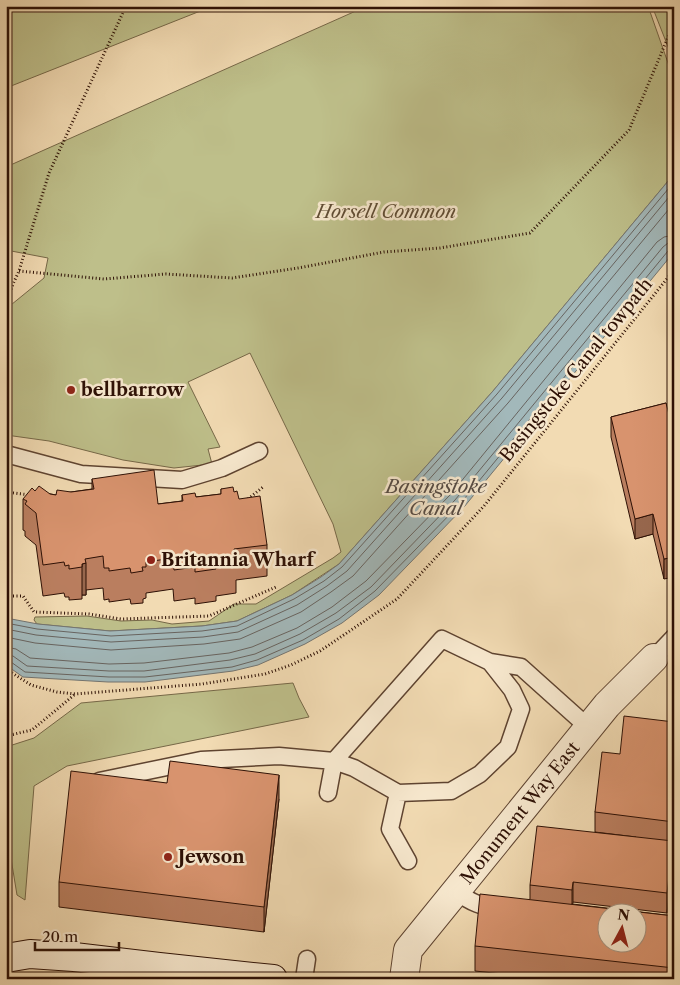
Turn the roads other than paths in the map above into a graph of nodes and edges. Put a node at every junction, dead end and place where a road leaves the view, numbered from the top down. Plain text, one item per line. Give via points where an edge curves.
1 (259, 451) dead end
2 (6, 454) edge
3 (674, 637) edge
4 (664, 657) edge
5 (490, 662) junction
6 (589, 728) junction
7 (334, 761) junction
8 (91, 783) edge
9 (328, 793) dead end
10 (398, 794) junction
11 (408, 861) dead end
12 (456, 891) junction
13 (520, 911) edge
14 (6, 958) edge
15 (307, 959) dead end
16 (273, 979) edge
17 (304, 979) edge
18 (404, 979) edge

1 - 2 lane via 222,468 182,480 81,474
3 - 4 lane
4 - 6 street, Monument Way East via 607,705
5 - 6 lane via 521,667
5 - 7 lane via 442,639
5 - 10 lane via 512,690 521,709 508,747 480,774 451,791
6 - 12 street, Monument Way East
7 - 8 lane via 279,756 201,760
7 - 9 lane
7 - 10 lane via 354,768
10 - 11 lane via 390,829
12 - 13 lane via 478,905
12 - 18 street, Monument Way East via 408,950
14 - 16 street via 30,954 74,957
15 - 17 lane

